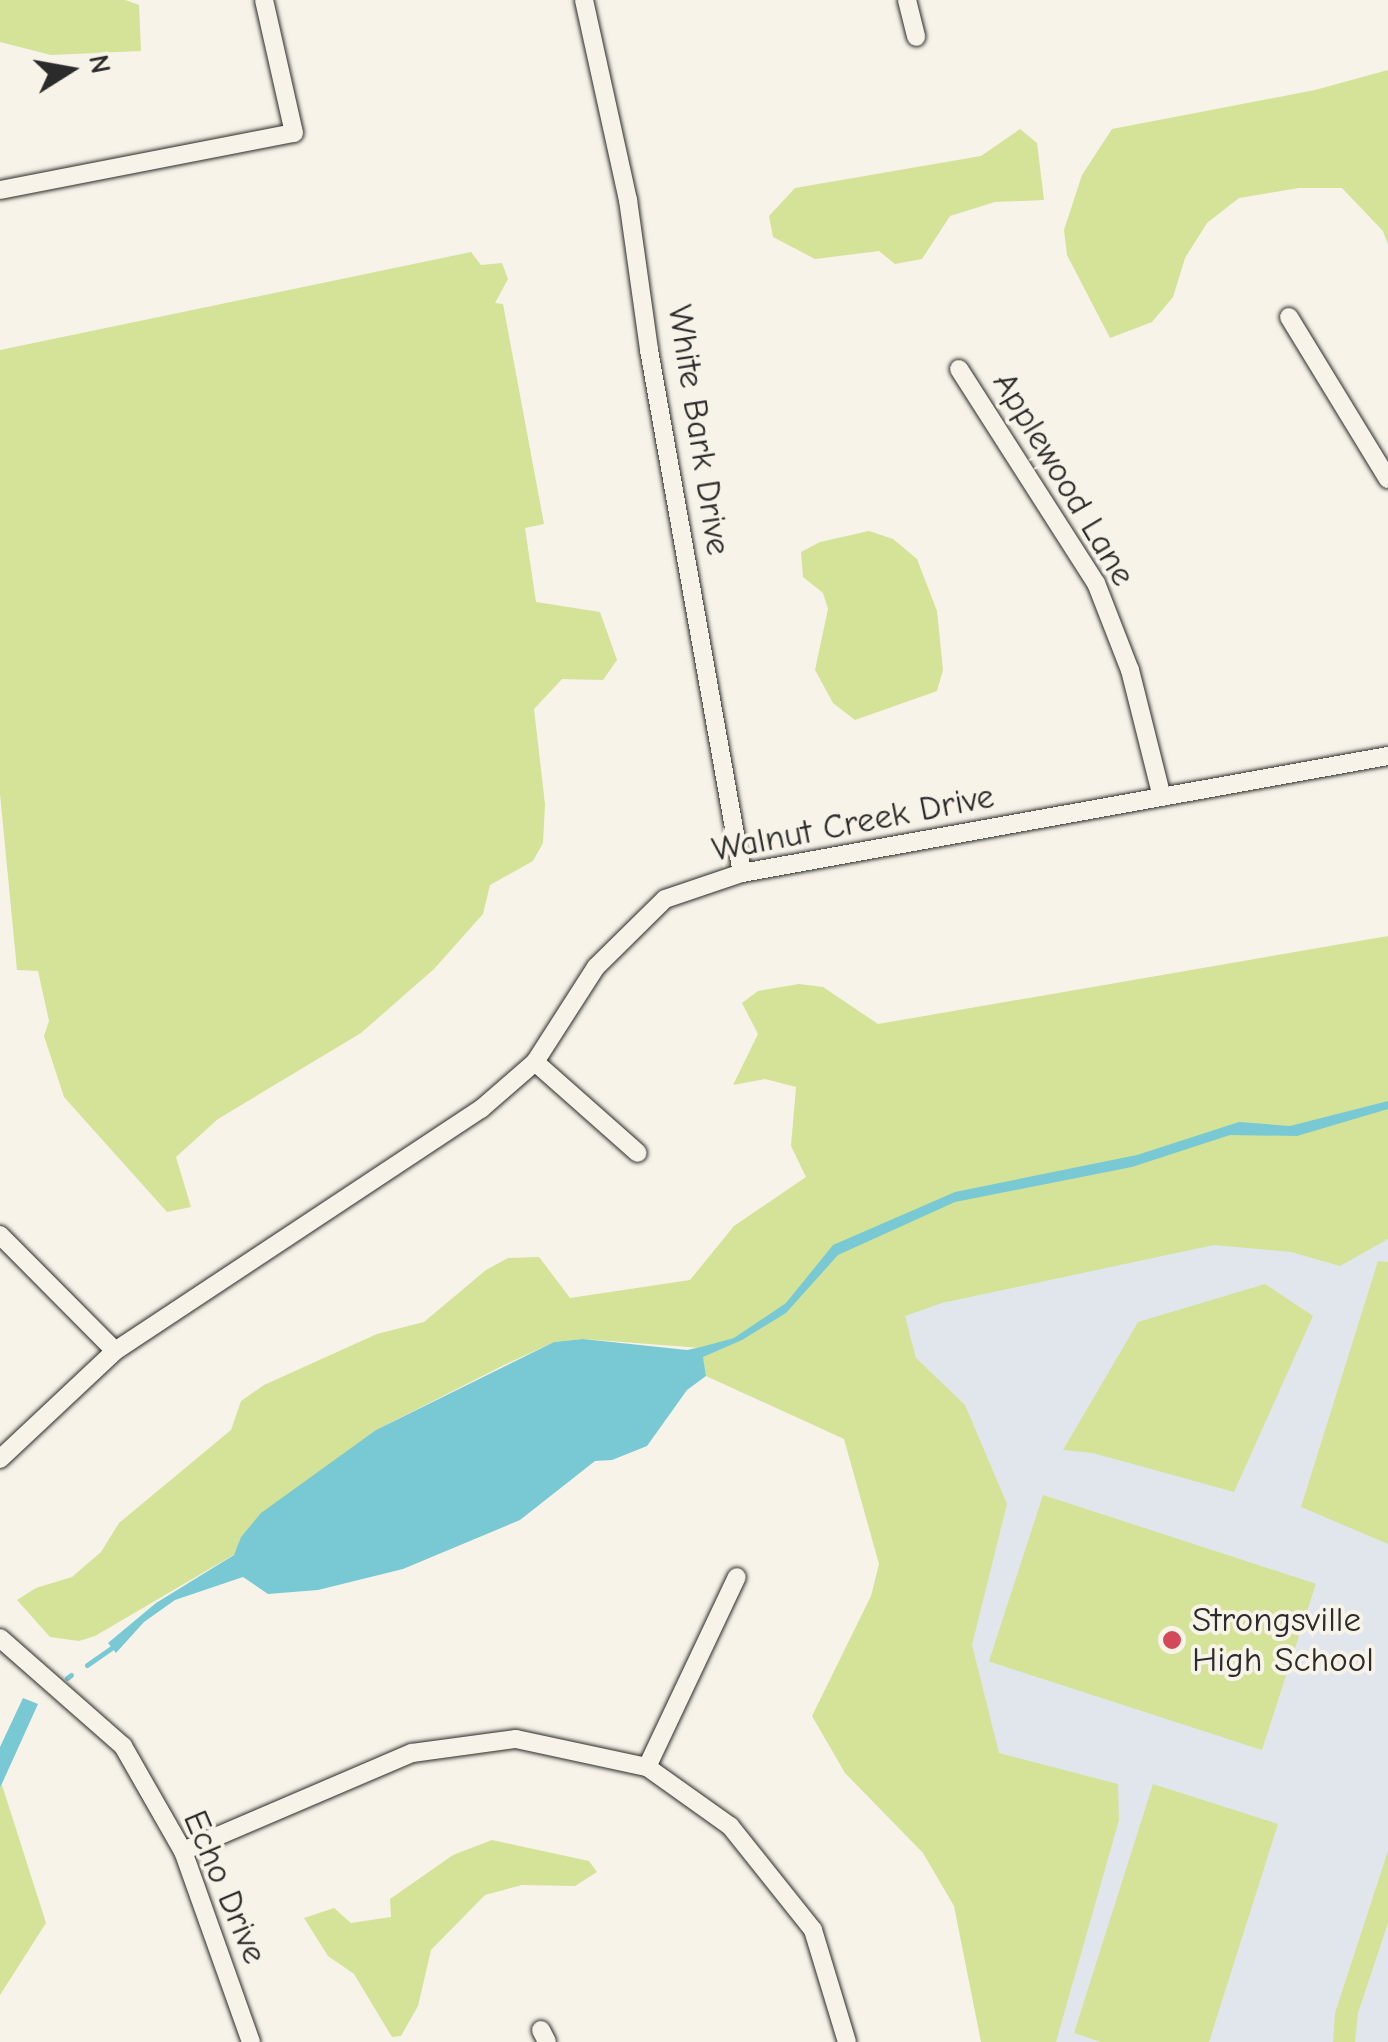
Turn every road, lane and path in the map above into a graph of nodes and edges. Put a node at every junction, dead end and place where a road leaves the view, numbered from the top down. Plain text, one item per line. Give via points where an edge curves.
1 (264, 0) edge
2 (584, 0) edge
3 (907, 0) edge
4 (916, 37) dead end
5 (0, 190) edge
6 (1289, 317) dead end
7 (959, 369) dead end
8 (1388, 479) edge
9 (1388, 756) edge
10 (1162, 797) junction
11 (742, 873) junction
12 (535, 1062) junction
13 (638, 1153) dead end
14 (0, 1234) edge
15 (115, 1351) junction
16 (0, 1459) edge
17 (737, 1577) dead end
18 (0, 1638) edge
19 (647, 1767) junction
20 (183, 1851) junction
21 (251, 2042) edge
22 (847, 2042) edge

1 - 5 street via 294,133
2 - 11 street, White Bark Drive via 628,200
3 - 4 street
6 - 8 street
7 - 10 street, Applewood Lane via 1096,583 1130,670
9 - 10 street, Walnut Creek Drive
10 - 11 street, Walnut Creek Drive
11 - 12 street, Walnut Creek Drive via 665,899 596,968
12 - 13 street
12 - 15 street, Walnut Creek Drive via 481,1110
14 - 15 street
15 - 16 street, Walnut Creek Drive
17 - 19 street
18 - 20 street, Echo Drive via 123,1746
19 - 20 street via 516,1738 412,1753
19 - 22 street via 730,1826 813,1930
20 - 21 street, Echo Drive

